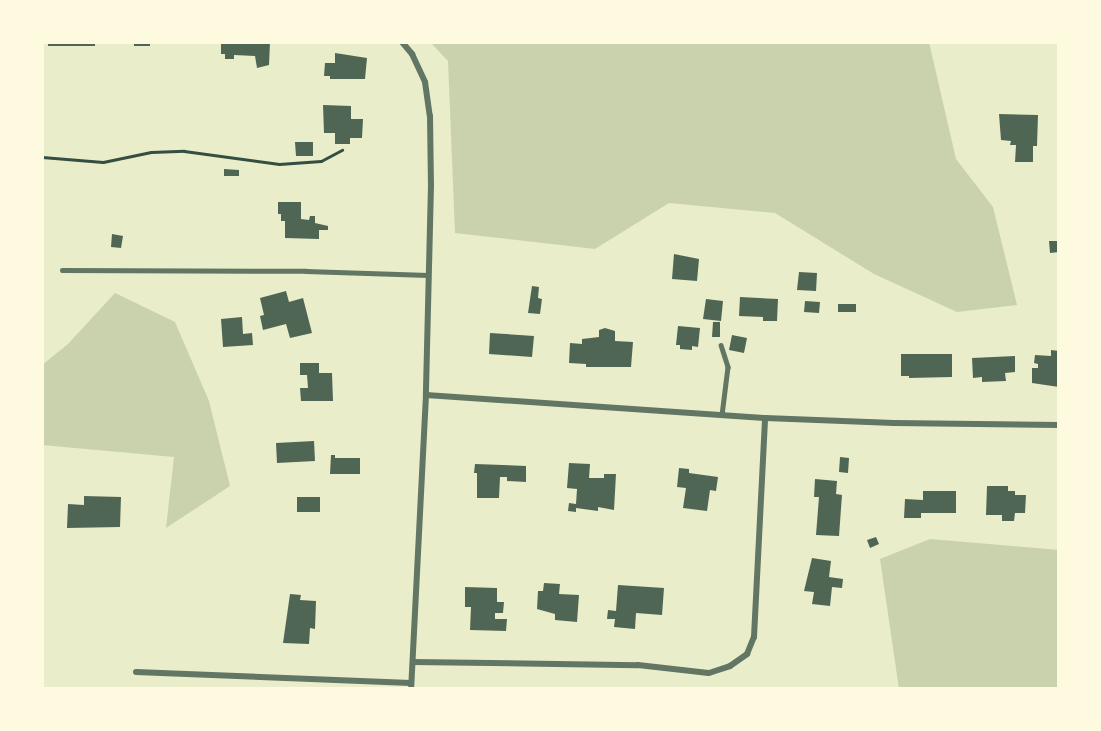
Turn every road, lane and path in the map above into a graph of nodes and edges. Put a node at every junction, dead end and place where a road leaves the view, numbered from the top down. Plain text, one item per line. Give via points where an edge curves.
1 (402, 42) edge
2 (342, 150) dead end
3 (42, 157) edge
4 (62, 270) dead end
5 (428, 275) junction
6 (721, 345) dead end
7 (426, 395) junction
8 (722, 415) junction
9 (765, 418) junction
10 (1059, 424) edge
11 (413, 662) junction
12 (136, 672) dead end
13 (411, 686) edge

1 - 5 street via 425,82 430,116
2 - 3 path via 321,162 279,164 184,151 151,152 103,162
4 - 5 lane
5 - 7 street
6 - 8 lane via 728,367
7 - 8 street
7 - 11 street
8 - 9 street
9 - 10 street
9 - 11 street via 754,637 747,654 730,666 709,673 638,665
11 - 13 street
12 - 13 street

